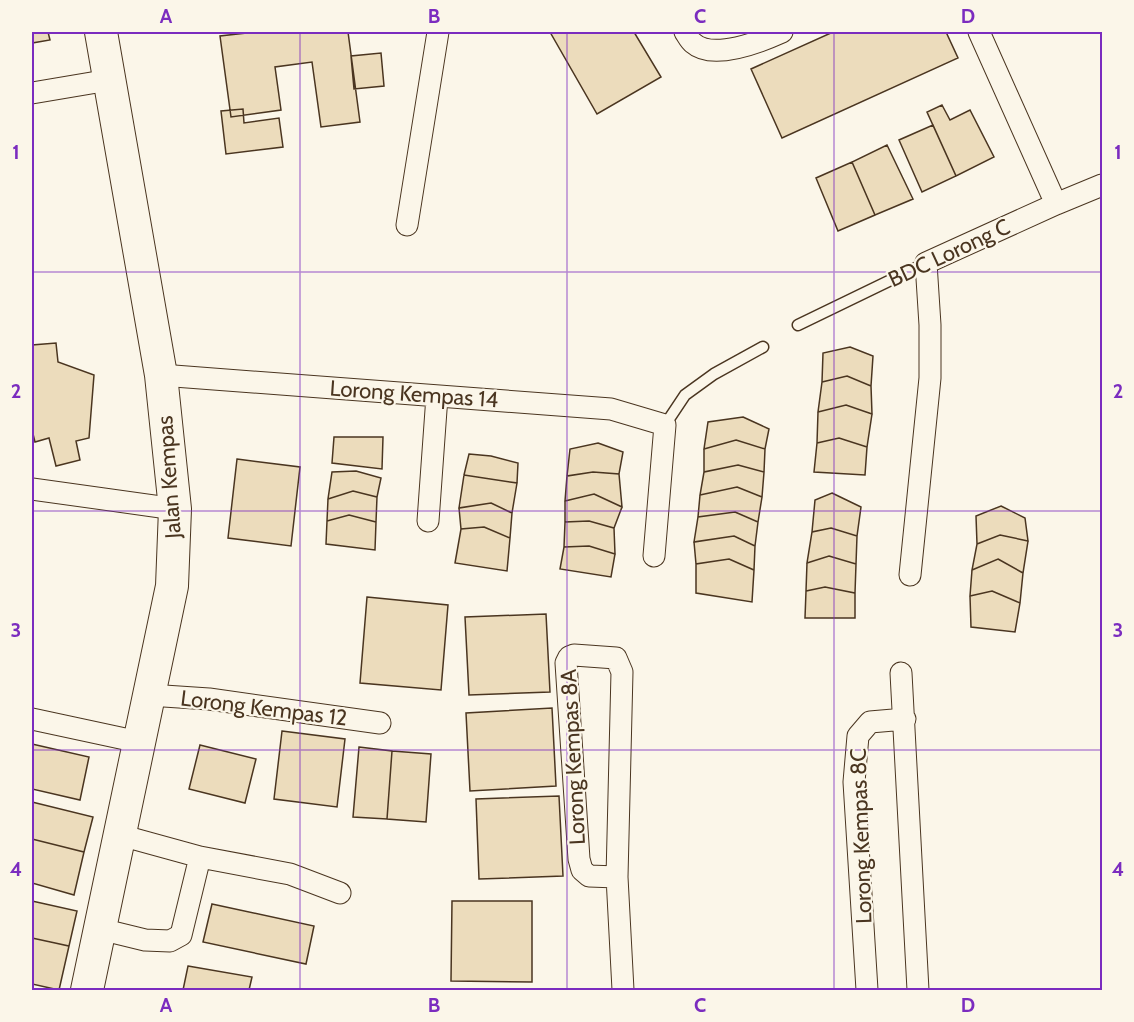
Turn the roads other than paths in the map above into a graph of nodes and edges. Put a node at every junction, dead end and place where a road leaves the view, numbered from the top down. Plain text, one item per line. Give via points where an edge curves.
1 (101, 32) edge
2 (438, 32) edge
3 (685, 32) edge
4 (782, 32) edge
5 (979, 32) edge
6 (109, 80) junction
7 (32, 93) edge
8 (1102, 185) edge
9 (1056, 204) junction
10 (407, 225) dead end
11 (926, 263) junction
12 (798, 325) dead end
13 (763, 347) dead end
14 (161, 375) junction
15 (437, 396) junction
16 (665, 426) junction
17 (32, 489) edge
18 (175, 509) junction
19 (428, 521) dead end
20 (654, 556) dead end
21 (910, 575) dead end
22 (901, 673) dead end
23 (149, 695) junction
24 (32, 719) edge
25 (905, 719) junction
26 (380, 723) dead end
27 (139, 742) junction
28 (120, 836) junction
29 (200, 857) junction
30 (617, 877) junction
31 (340, 893) dead end
32 (100, 929) junction
33 (87, 990) edge
34 (623, 990) edge
35 (867, 990) edge
36 (918, 990) edge

1 - 6 street, Jalan Kempas
2 - 10 street
3 - 4 street via 693,44 709,51 759,42
5 - 9 street
6 - 7 street
6 - 14 street, Jalan Kempas
8 - 9 street, BDC Lorong C
9 - 11 street, BDC Lorong C
11 - 12 lane, BDC Lorong C
11 - 21 street via 930,378
13 - 16 lane via 685,395
14 - 15 street, Lorong Kempas 14
14 - 18 street, Jalan Kempas
15 - 16 street, Lorong Kempas 14 via 611,409
15 - 19 street
16 - 20 street
17 - 18 street
18 - 23 street, Jalan Kempas via 172,586
22 - 25 street
23 - 26 street, Lorong Kempas 12 via 208,699
23 - 27 street, Jalan Kempas
24 - 27 street
25 - 35 street, Lorong Kempas 8C via 870,722 858,736 854,782
25 - 36 street
27 - 28 street, Jalan Kempas
28 - 29 street
28 - 32 street, Jalan Kempas
29 - 31 street via 290,874
29 - 32 street via 181,935 170,941 153,940
30 - 30 street, Lorong Kempas 8A via 622,672 616,658 574,655 566,663 579,859 589,876
30 - 34 street, Lorong Kempas 8A
32 - 33 street, Jalan Kempas

